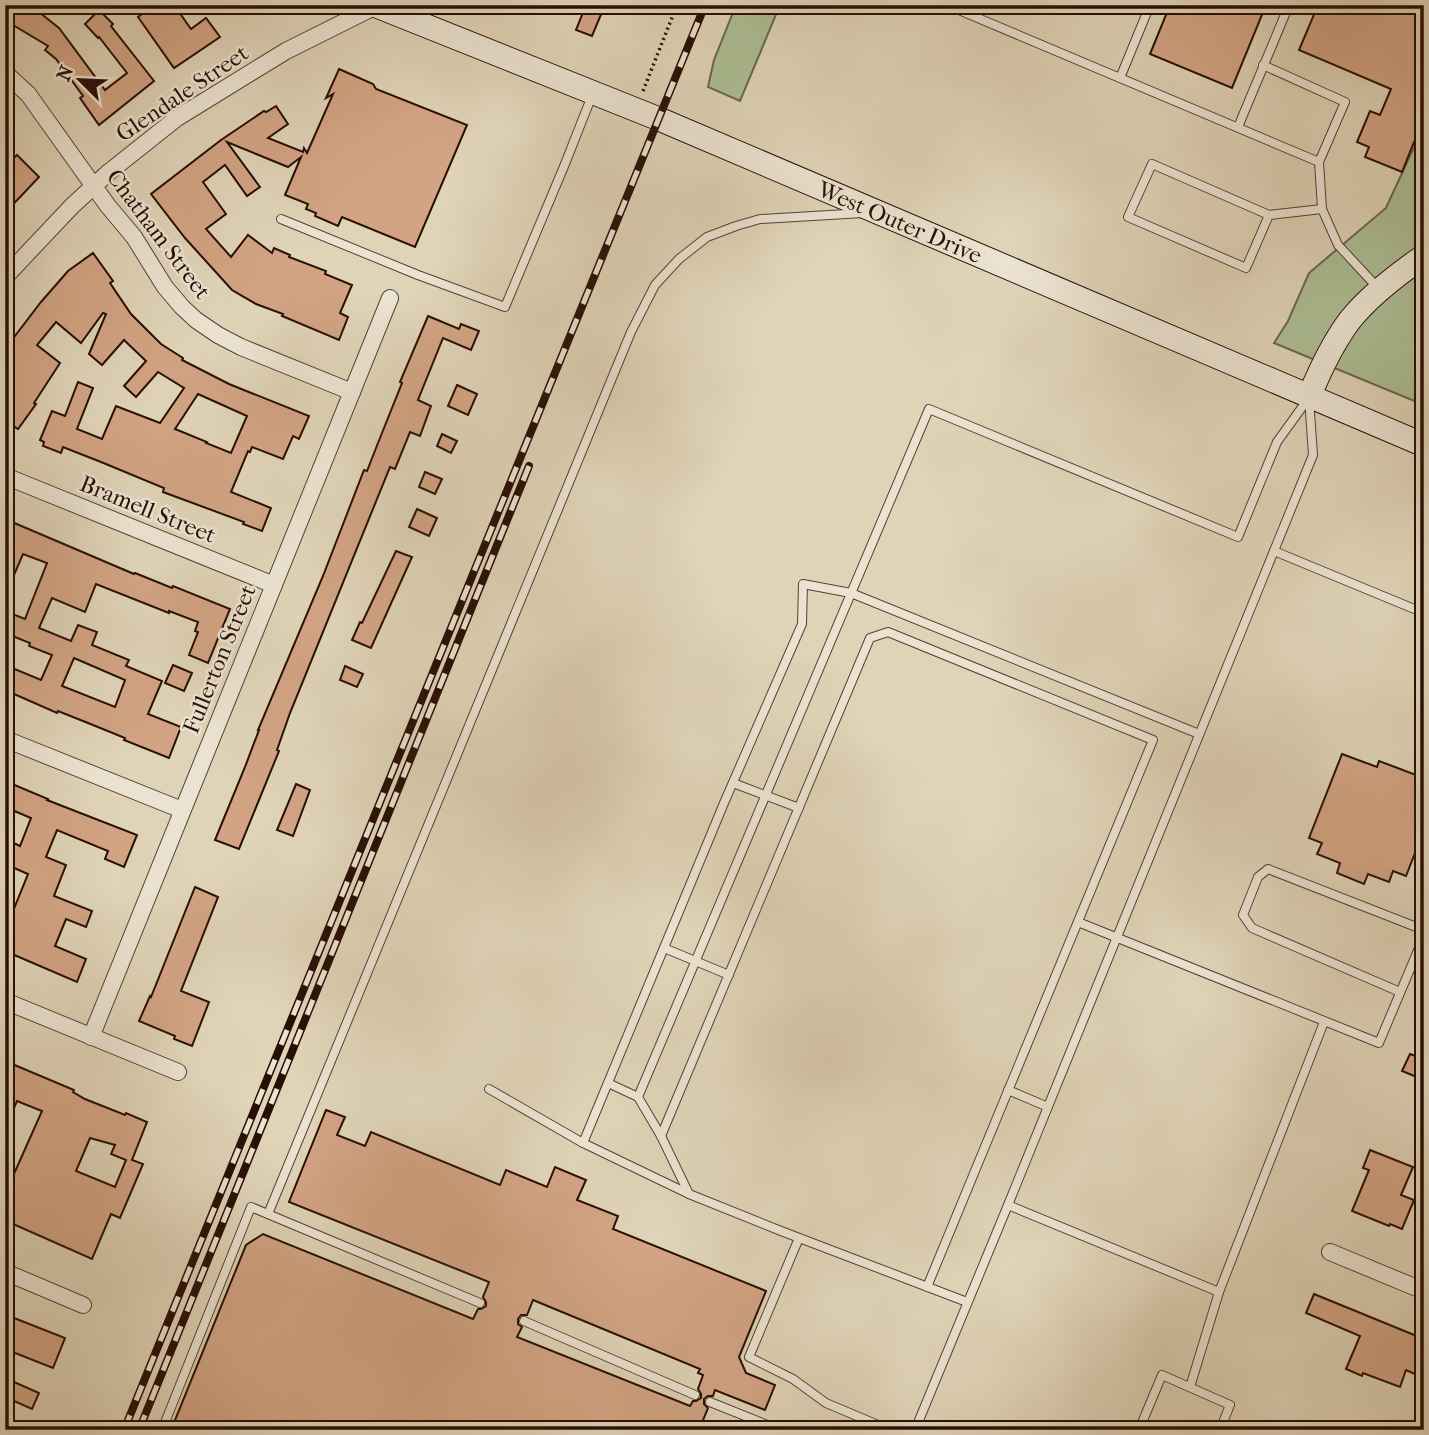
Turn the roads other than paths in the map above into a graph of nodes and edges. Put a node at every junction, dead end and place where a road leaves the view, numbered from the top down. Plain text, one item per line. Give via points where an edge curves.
1 (947, 5) edge
2 (1150, 5) edge
3 (1289, 5) edge
4 (375, 6) edge
5 (1264, 65) junction
6 (5, 73) edge
7 (1120, 78) junction
8 (593, 93) junction
9 (1237, 127) junction
10 (1319, 162) junction
11 (94, 186) junction
12 (1322, 209) junction
13 (876, 212) junction
14 (1269, 215) junction
15 (281, 219) dead end
16 (1424, 256) edge
17 (5, 277) edge
18 (1380, 291) junction
19 (390, 298) dead end
20 (352, 391) junction
21 (1309, 397) junction
22 (1424, 445) edge
23 (5, 476) edge
24 (1274, 551) junction
25 (274, 585) junction
26 (851, 593) junction
27 (1424, 613) edge
28 (1199, 734) junction
29 (5, 739) edge
30 (733, 783) junction
31 (765, 797) junction
32 (799, 808) junction
33 (182, 810) junction
34 (1078, 922) junction
35 (1424, 930) edge
36 (1424, 936) edge
37 (1117, 938) junction
38 (664, 948) junction
39 (696, 961) junction
40 (729, 975) junction
41 (1400, 992) junction
42 (5, 1001) edge
43 (1324, 1022) junction
44 (91, 1037) junction
45 (178, 1072) dead end
46 (608, 1083) junction
47 (489, 1089) dead end
48 (1009, 1090) junction
49 (638, 1097) junction
50 (1048, 1107) junction
51 (661, 1136) junction
52 (583, 1143) junction
53 (689, 1194) junction
54 (1009, 1205) junction
55 (268, 1214) junction
56 (799, 1238) junction
57 (1329, 1252) dead end
58 (5, 1272) edge
59 (927, 1287) junction
60 (1424, 1291) edge
61 (1219, 1292) junction
62 (967, 1302) junction
63 (480, 1303) dead end
64 (83, 1305) dead end
65 (524, 1321) dead end
66 (1191, 1387) junction
67 (695, 1395) dead end
68 (710, 1402) dead end
69 (162, 1430) edge
70 (780, 1430) edge
71 (890, 1430) edge
72 (915, 1430) edge
73 (1139, 1430) edge
74 (1220, 1430) edge

1 - 7 lane
2 - 7 lane
3 - 5 lane
4 - 8 main road, West Outer Drive
4 - 11 street, Glendale Street via 286,51 177,118
5 - 9 lane
5 - 10 lane via 1345,102
6 - 11 street, Chatham Street via 27,94
7 - 9 lane
8 - 13 main road, West Outer Drive
8 - 15 lane via 505,307
9 - 10 lane
10 - 12 lane
11 - 17 street, Glendale Street
11 - 20 street, Chatham Street via 165,287 197,320 241,347
12 - 14 lane
12 - 18 lane via 1338,245
13 - 21 main road, West Outer Drive
13 - 55 lane via 760,219 736,226 707,237 655,285 620,358
14 - 14 lane via 1247,268 1128,217 1152,164
16 - 18 main road
18 - 21 main road via 1351,319
19 - 20 street, Fullerton Street
20 - 25 street, Fullerton Street
21 - 22 main road, West Outer Drive
21 - 24 lane via 1313,455
21 - 26 lane via 1277,442 1238,537 929,409
23 - 25 street, Bramell Street
24 - 27 lane
24 - 28 lane
25 - 33 street, Fullerton Street
26 - 28 lane
26 - 30 lane via 803,584 802,624
26 - 31 lane
28 - 37 lane
29 - 33 street
30 - 31 lane
30 - 38 lane
31 - 32 lane
31 - 39 lane
32 - 34 lane via 870,638 888,632 1130,730 1153,740
32 - 40 lane
33 - 44 street, Fullerton Street
34 - 37 lane
34 - 48 lane
35 - 41 lane via 1268,869 1258,877 1243,915 1252,928
36 - 41 lane
37 - 43 lane
37 - 50 lane
38 - 39 lane
38 - 46 lane
39 - 40 lane
39 - 49 lane
40 - 51 lane
41 - 43 lane via 1379,1043
42 - 44 street
43 - 61 lane
44 - 45 street
46 - 49 lane
46 - 52 lane
47 - 52 lane
48 - 50 lane
48 - 59 lane
49 - 51 lane
50 - 54 lane
51 - 53 lane
52 - 53 lane
53 - 56 lane
54 - 61 lane
54 - 62 lane
55 - 63 lane
55 - 69 lane via 251,1207
56 - 59 lane
56 - 71 lane via 750,1357 826,1403
57 - 60 street
58 - 64 street
59 - 62 lane
61 - 66 lane
62 - 72 lane
65 - 67 lane
66 - 73 lane via 1162,1375
66 - 74 lane via 1230,1405
68 - 70 lane

